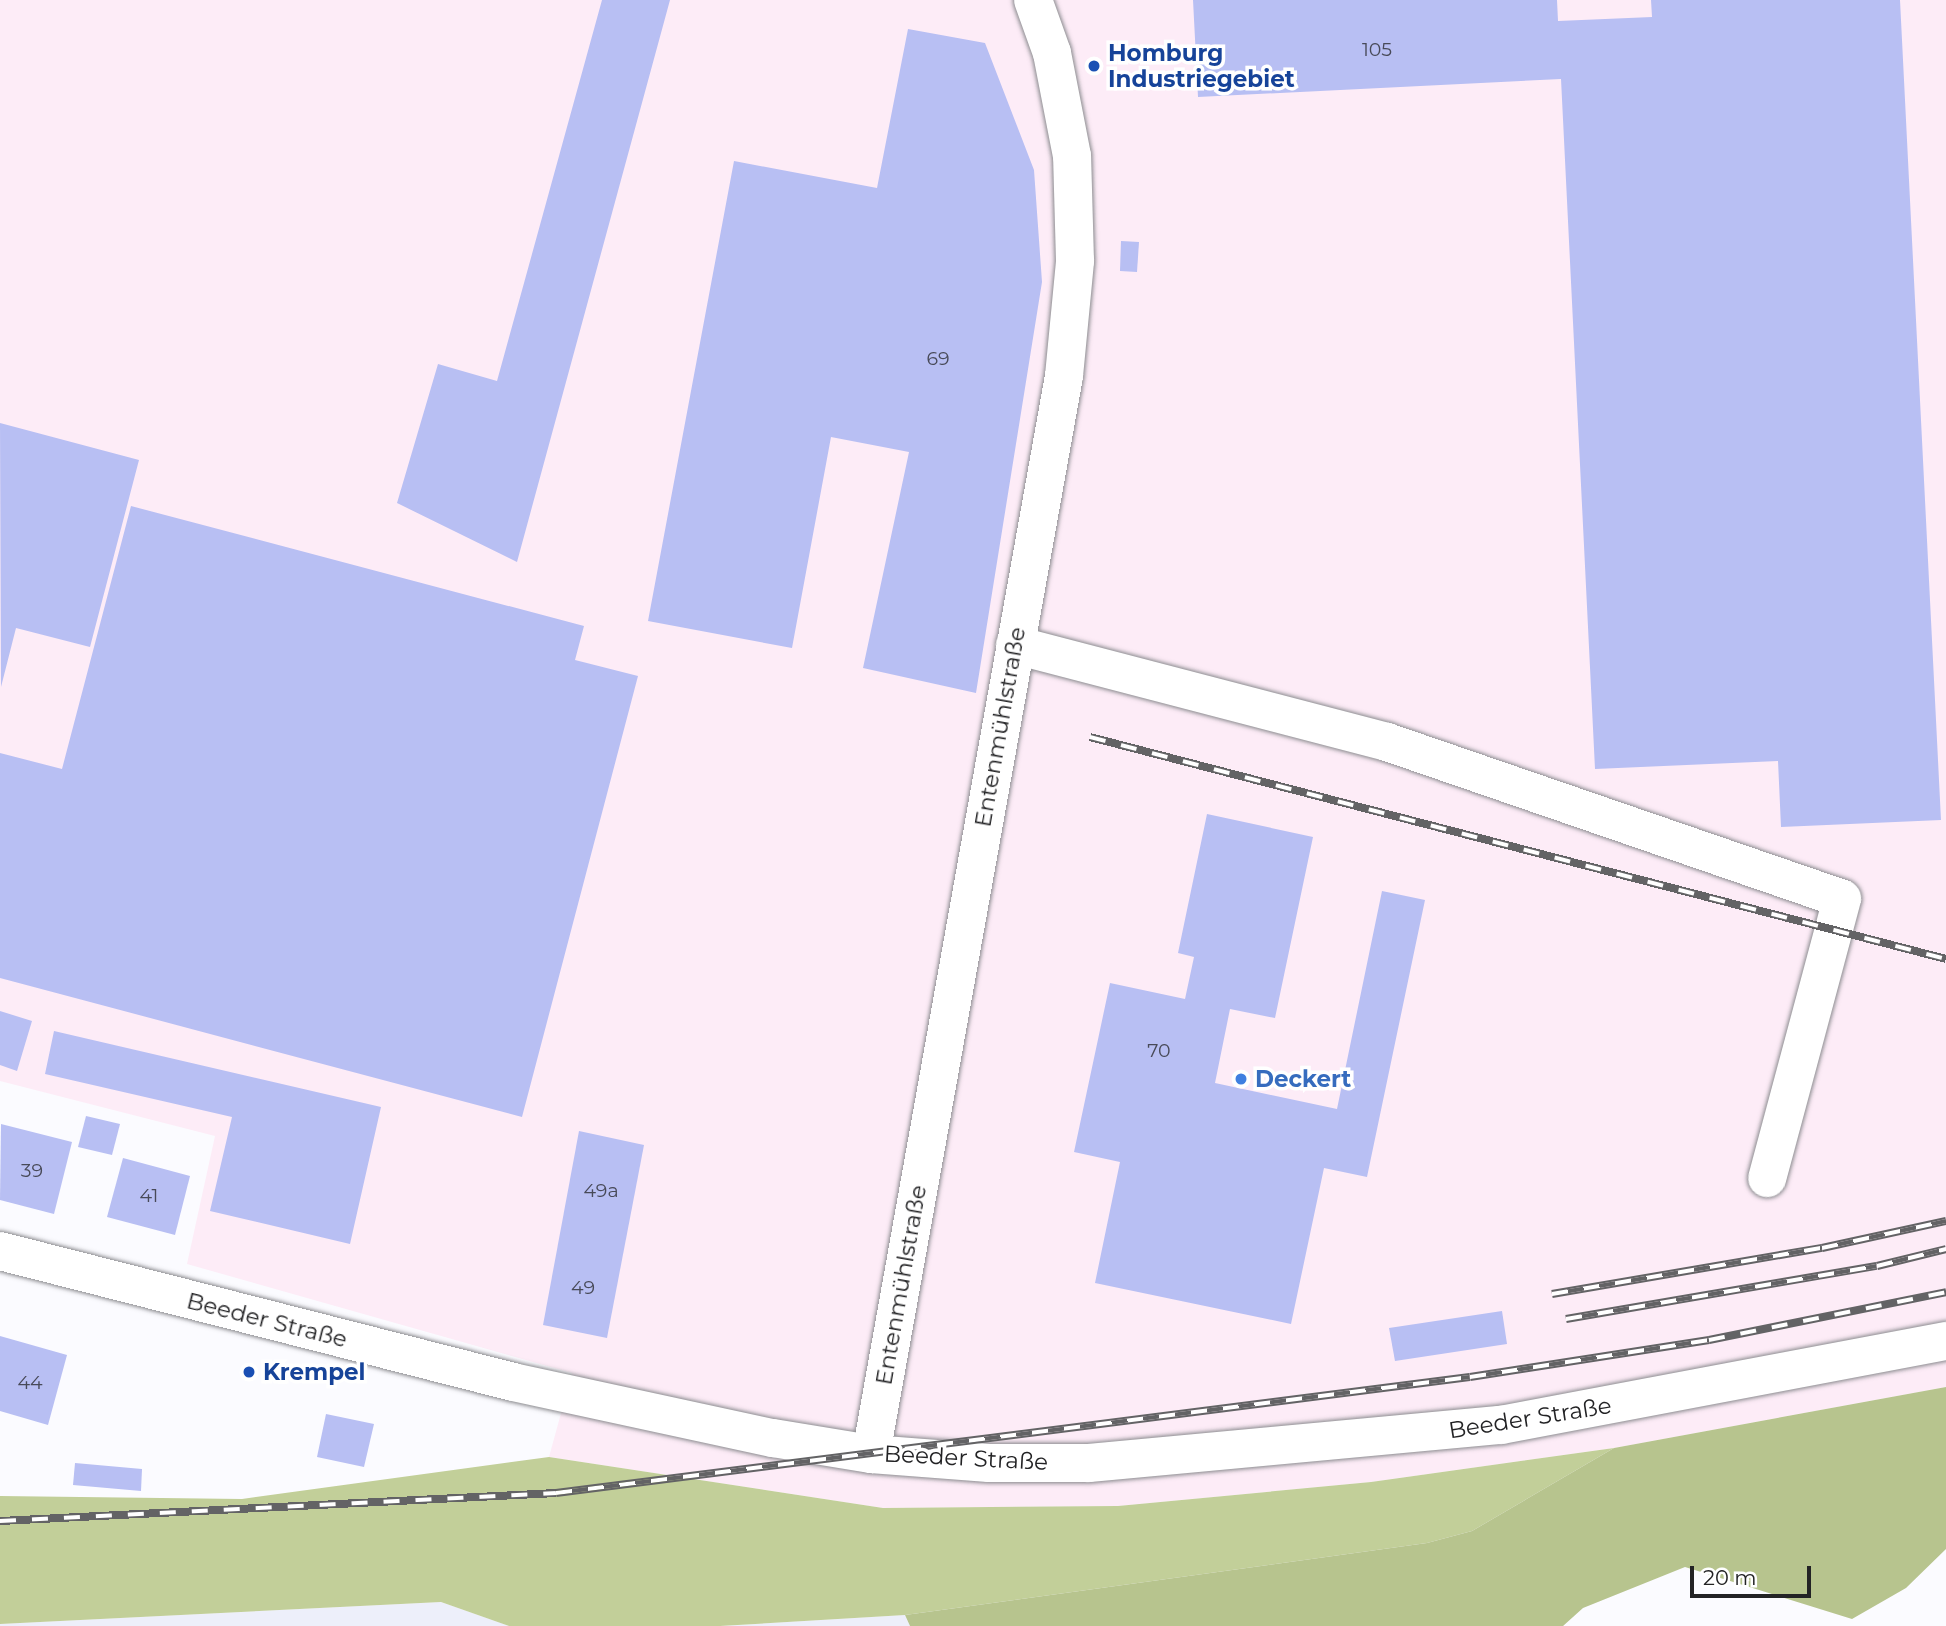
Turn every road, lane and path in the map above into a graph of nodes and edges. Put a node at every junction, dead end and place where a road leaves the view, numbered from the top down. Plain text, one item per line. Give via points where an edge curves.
1 (1033, 0) edge
2 (1015, 645) junction
3 (1767, 1178) dead end
4 (0, 1251) edge
5 (1946, 1341) edge
6 (871, 1454) junction

1 - 2 street, Entenmühlstraße via 1052,53 1072,156 1075,261 1064,376
2 - 3 street via 1388,741 1842,899
2 - 6 street, Entenmühlstraße
4 - 6 street, Beeder Straße via 513,1382 773,1438
5 - 6 street, Beeder Straße via 1501,1425 1303,1447 1089,1463 989,1463

